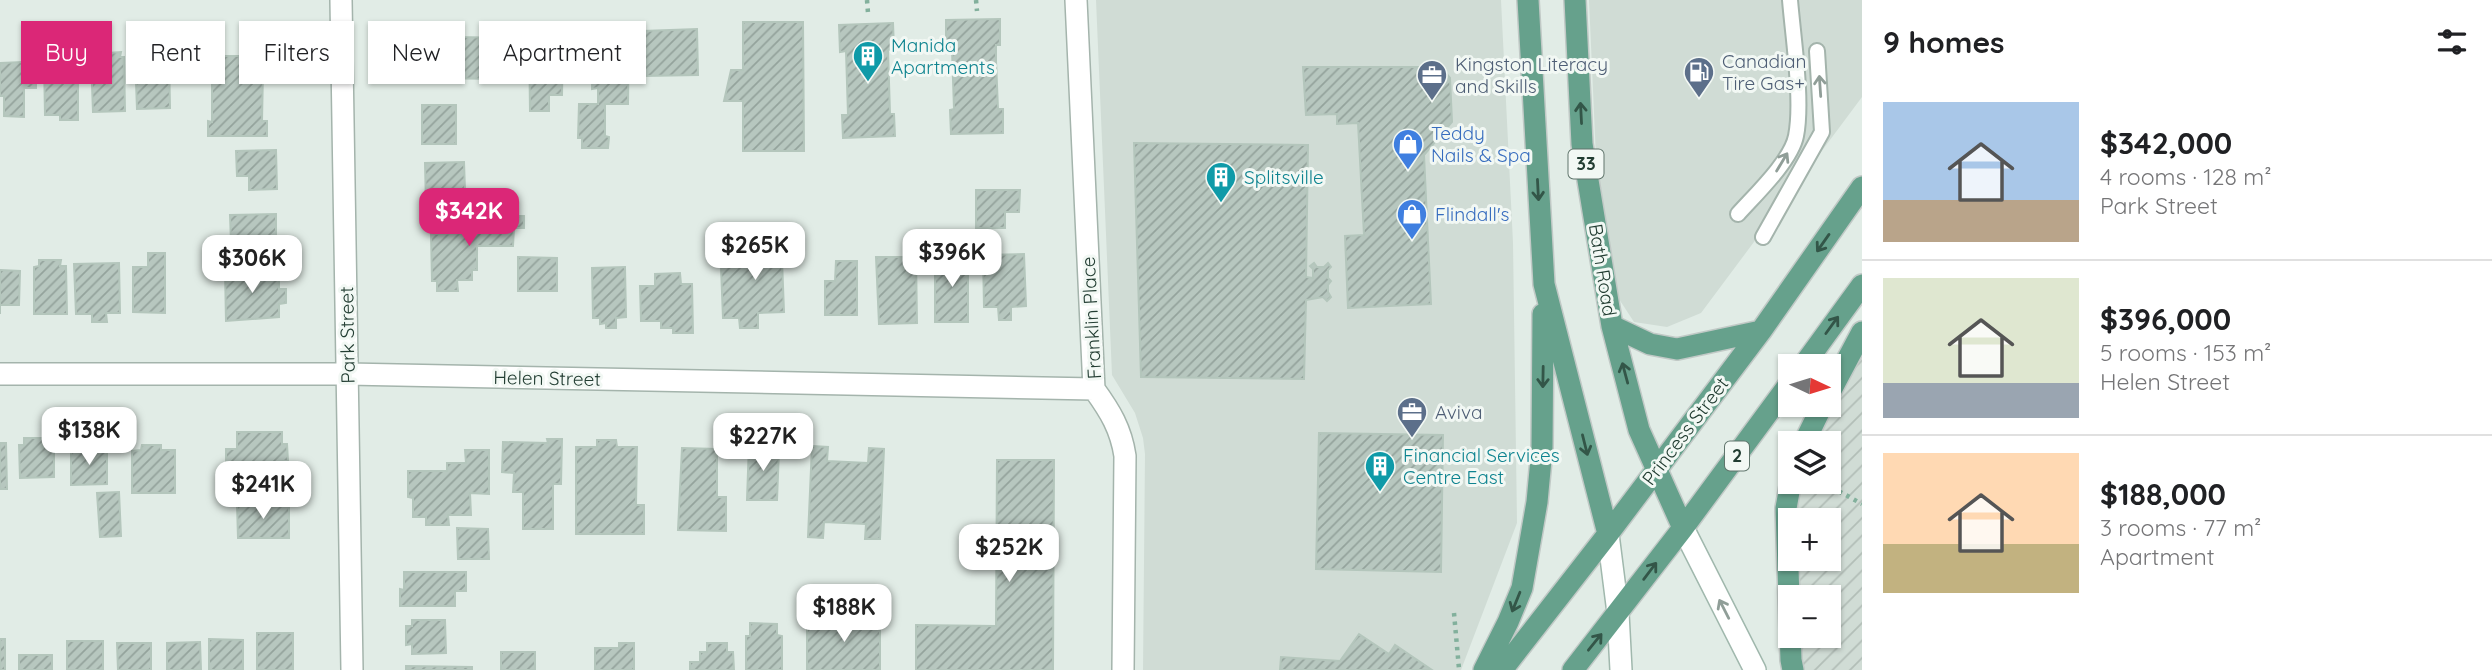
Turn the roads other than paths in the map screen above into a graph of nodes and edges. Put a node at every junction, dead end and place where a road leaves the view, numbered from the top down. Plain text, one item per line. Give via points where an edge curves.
1 (341, 0) edge
2 (1076, 0) edge
3 (1528, 0) edge
4 (1575, 0) edge
5 (1790, 0) edge
6 (1817, 51) dead end
7 (1862, 187) edge
8 (1738, 214) dead end
9 (1763, 236) dead end
10 (1544, 284) junction
11 (1862, 285) edge
12 (1612, 326) junction
13 (1761, 331) junction
14 (1862, 332) edge
15 (1812, 354) edge
16 (1841, 371) edge
17 (0, 374) edge
18 (348, 374) junction
19 (1094, 389) junction
20 (1778, 399) edge
21 (1657, 468) junction
22 (1789, 494) edge
23 (1683, 528) junction
24 (1608, 534) junction
25 (1618, 614) junction
26 (352, 670) edge
27 (1123, 670) edge
28 (1484, 670) edge
29 (1502, 670) edge
30 (1573, 670) edge
31 (1621, 670) edge
32 (1755, 670) edge
33 (1793, 670) edge

1 - 18 street, Park Street
2 - 19 street, Franklin Place
3 -> 10 main road
12 -> 4 main road, Bath Road / 33 via 1583,144
8 -> 5 lane via 1778,170 1796,138 1798,102
9 -> 6 lane via 1822,132
7 -> 13 main road, Princess Street
10 -> 24 main road
10 -> 28 main road via 1537,502 1522,588
15 -> 11 main road
12 - 13 main road via 1650,344 1677,349
21 -> 12 main road, Bath Road / 33 via 1639,430
13 - 21 main road, Princess Street
14 - 16 main road
17 - 18 street, Helen Street
18 - 19 street, Helen Street
18 - 26 street, Park Street
19 - 27 street, Franklin Place via 1115,420 1125,456
20 - 23 main road, 2
21 - 23 main road, Bath Road / 33
21 - 24 main road, Princess Street
22 - 33 main road
25 -> 23 main road, 2
32 -> 23 street
24 - 25 street
24 - 29 main road, Princess Street
30 -> 25 main road, 2
25 - 31 street

